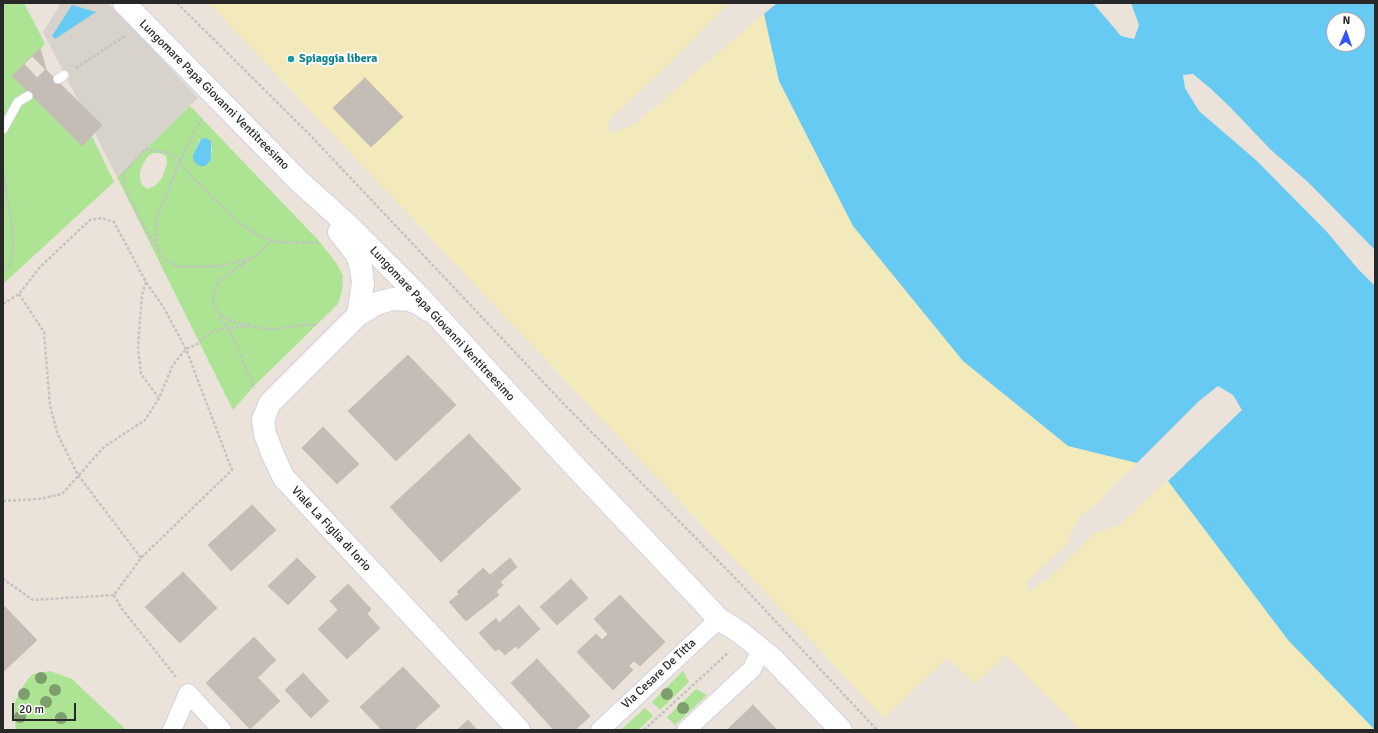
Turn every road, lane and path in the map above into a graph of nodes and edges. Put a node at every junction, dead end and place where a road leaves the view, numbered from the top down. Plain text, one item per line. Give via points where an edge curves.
1 (124, 3) edge
2 (177, 3) edge
3 (144, 24) junction
4 (61, 77) dead end
5 (28, 96) dead end
6 (203, 117) dead end
7 (3, 129) edge
8 (180, 161) junction
9 (3, 170) edge
10 (299, 181) junction
11 (270, 240) junction
12 (319, 241) dead end
13 (159, 251) junction
14 (252, 258) junction
15 (3, 272) edge
16 (146, 282) junction
17 (19, 294) junction
18 (3, 304) edge
19 (219, 313) junction
20 (358, 315) junction
21 (435, 315) junction
22 (319, 325) dead end
23 (251, 326) junction
24 (226, 328) junction
25 (186, 349) junction
26 (255, 389) dead end
27 (159, 398) junction
28 (78, 475) junction
29 (3, 501) edge
30 (141, 558) junction
31 (3, 579) edge
32 (114, 595) junction
33 (719, 619) junction
34 (758, 647) junction
35 (732, 648) dead end
36 (188, 693) junction
37 (172, 730) edge
38 (222, 730) edge
39 (519, 730) edge
40 (600, 730) edge
41 (644, 730) edge
42 (686, 730) edge
43 (840, 730) edge
44 (877, 730) edge

1 - 3 street, Lungomare Papa Giovanni Ventitreesimo
2 - 44 path via 310,135 561,401 738,581
3 - 4 path
3 - 10 street, Lungomare Papa Giovanni Ventitreesimo
5 - 7 lane via 18,102
6 - 8 path
8 - 11 path via 191,176 239,223
8 - 13 path via 158,214 155,230
8 - 13 path via 169,152 145,148 122,175 122,181 140,220
9 - 15 path via 13,246 12,260
10 - 20 street via 357,255 363,276
10 - 21 street, Lungomare Papa Giovanni Ventitreesimo via 351,228
11 - 12 path via 291,243
11 - 14 path via 260,253
13 - 14 path via 165,260 179,267 221,266
14 - 19 path via 219,281 214,291 213,304
16 - 17 path via 114,222 101,218 90,220 40,267
16 - 25 path via 164,308
16 - 27 path via 142,295 138,347 141,374
17 - 18 path
17 - 28 path via 44,332 50,406 58,435
19 - 23 path via 231,322
19 - 24 path
20 - 21 street, Viale La Figlia di Iorio via 378,303 393,299 410,300
20 - 39 street, Viale La Figlia di Iorio via 270,403 263,420 271,452 284,478
21 - 33 street, Lungomare Papa Giovanni Ventitreesimo
22 - 23 path via 275,329
23 - 24 path
24 - 25 path via 211,332 196,345
24 - 26 path via 235,342
25 - 27 path via 173,365
25 - 30 path via 232,470
27 - 28 path via 145,420 104,447
28 - 29 path via 62,494 39,499
28 - 30 path
30 - 32 path
31 - 32 path via 33,600
32 - 36 path via 122,609
33 - 34 street, Lungomare Papa Giovanni Ventitreesimo
33 - 40 street, Via Cesare De Titta
34 - 42 street via 758,656 752,669
34 - 43 street, Lungomare Papa Giovanni Ventitreesimo via 774,660
35 - 41 path
36 - 37 street
36 - 38 street

